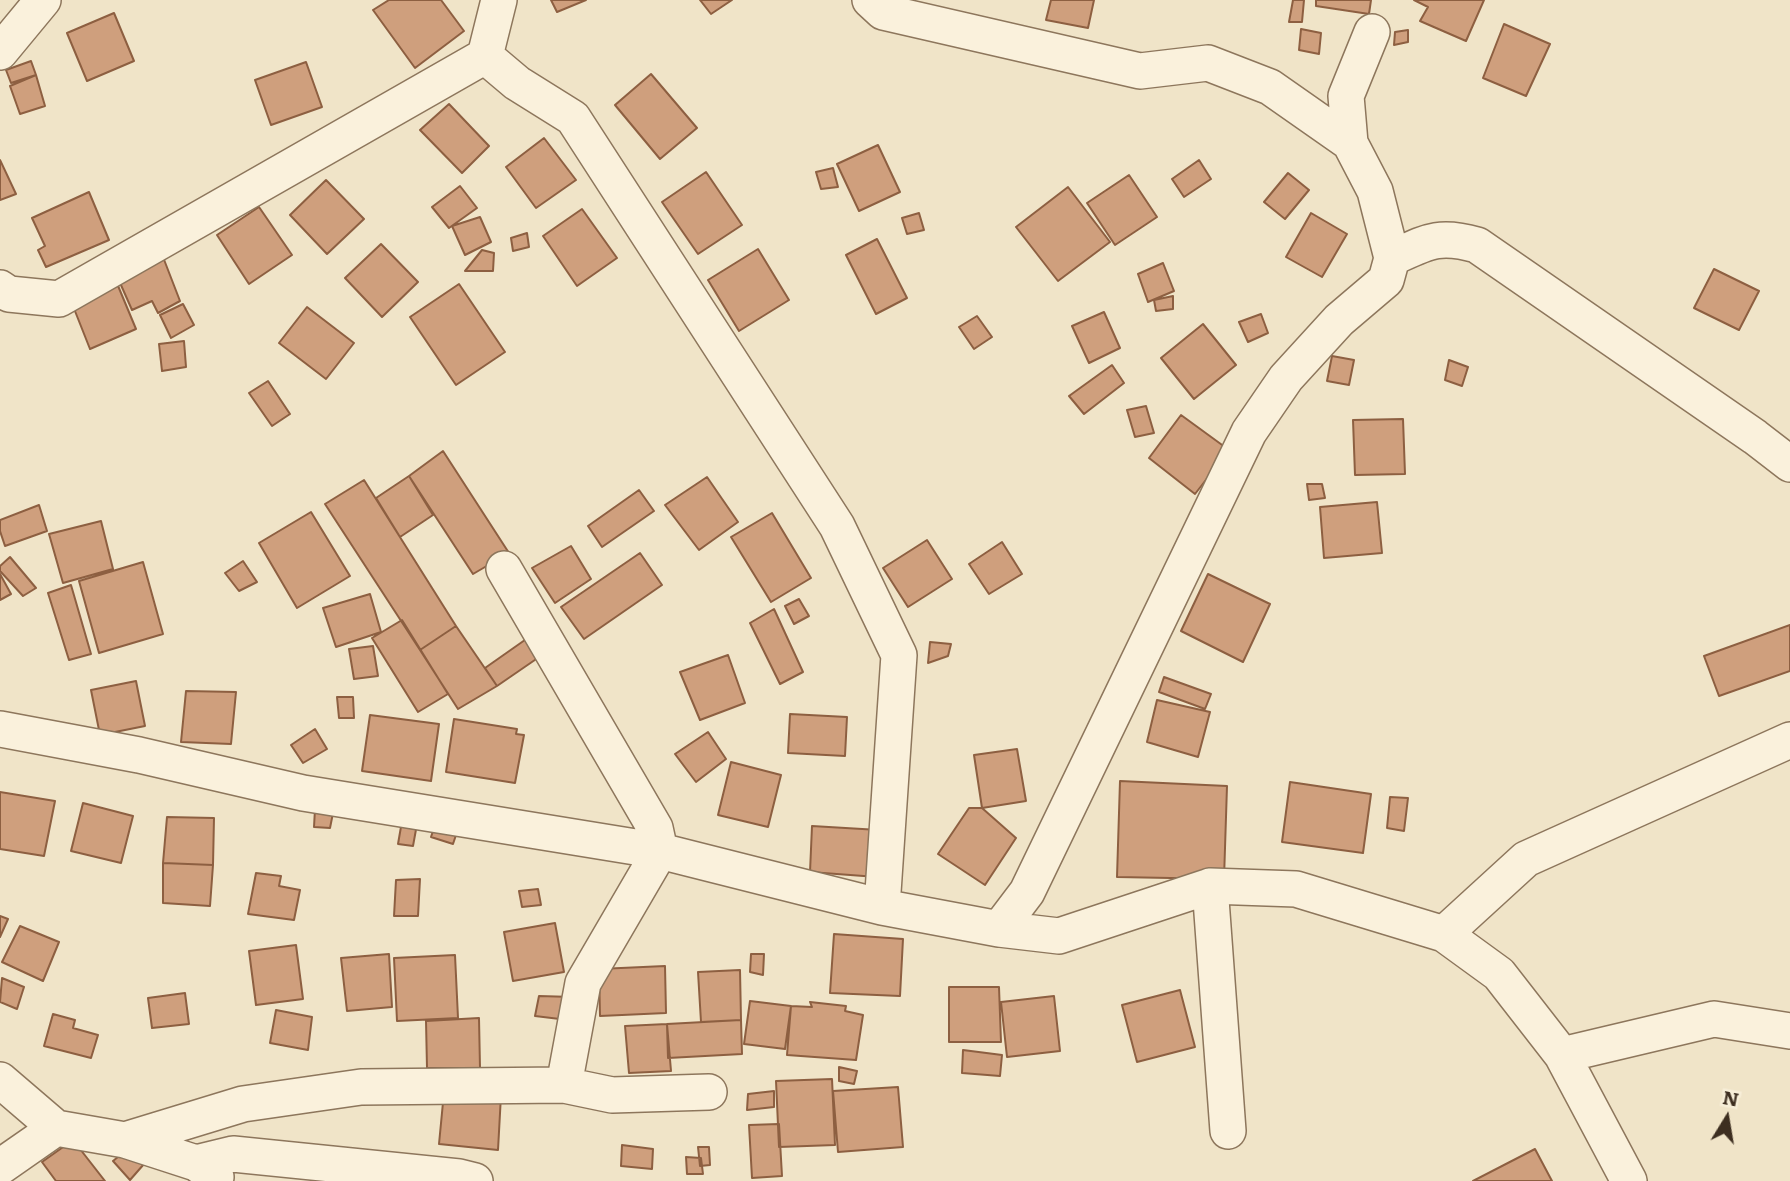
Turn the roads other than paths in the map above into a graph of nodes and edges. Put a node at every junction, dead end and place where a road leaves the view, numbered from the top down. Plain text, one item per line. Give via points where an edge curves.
1 (43, 0) edge
2 (499, 0) edge
3 (870, 0) edge
4 (1372, 32) dead end
5 (0, 51) edge
6 (485, 56) junction
7 (1350, 143) junction
8 (1392, 258) junction
9 (0, 288) edge
10 (1790, 464) edge
11 (504, 569) dead end
12 (0, 729) edge
13 (1790, 740) edge
14 (660, 851) junction
15 (1210, 886) junction
16 (882, 907) junction
17 (999, 929) junction
18 (1444, 934) junction
19 (1790, 1031) edge
20 (1562, 1055) junction
21 (0, 1080) edge
22 (564, 1086) junction
23 (709, 1092) dead end
24 (55, 1128) junction
25 (1228, 1131) dead end
26 (125, 1140) junction
27 (0, 1167) edge
28 (209, 1172) edge
29 (475, 1181) edge
30 (1629, 1181) edge

1 - 5 street
2 - 6 street
3 - 7 street via 883,12 1140,71 1208,63 1270,88
4 - 7 street via 1346,96
6 - 9 street via 59,299 9,294
6 - 16 street via 517,83 573,118 837,526 899,655
7 - 8 street via 1376,191
8 - 10 street via 1430,240 1454,238 1477,245
8 - 17 street via 1385,280 1339,320 1286,378 1249,432 1027,892
11 - 14 street via 655,828
12 - 14 street via 303,793
13 - 18 street via 1526,859
14 - 16 street
14 - 22 street via 583,983
15 - 17 street via 1059,936
15 - 18 street via 1296,889
15 - 25 street
16 - 17 street
18 - 20 street via 1499,974
19 - 20 street via 1714,1019
20 - 30 street
21 - 24 street
22 - 23 street via 612,1095
22 - 26 street via 361,1087 243,1104
24 - 26 street
24 - 27 street
26 - 28 street
28 - 29 street via 233,1154

